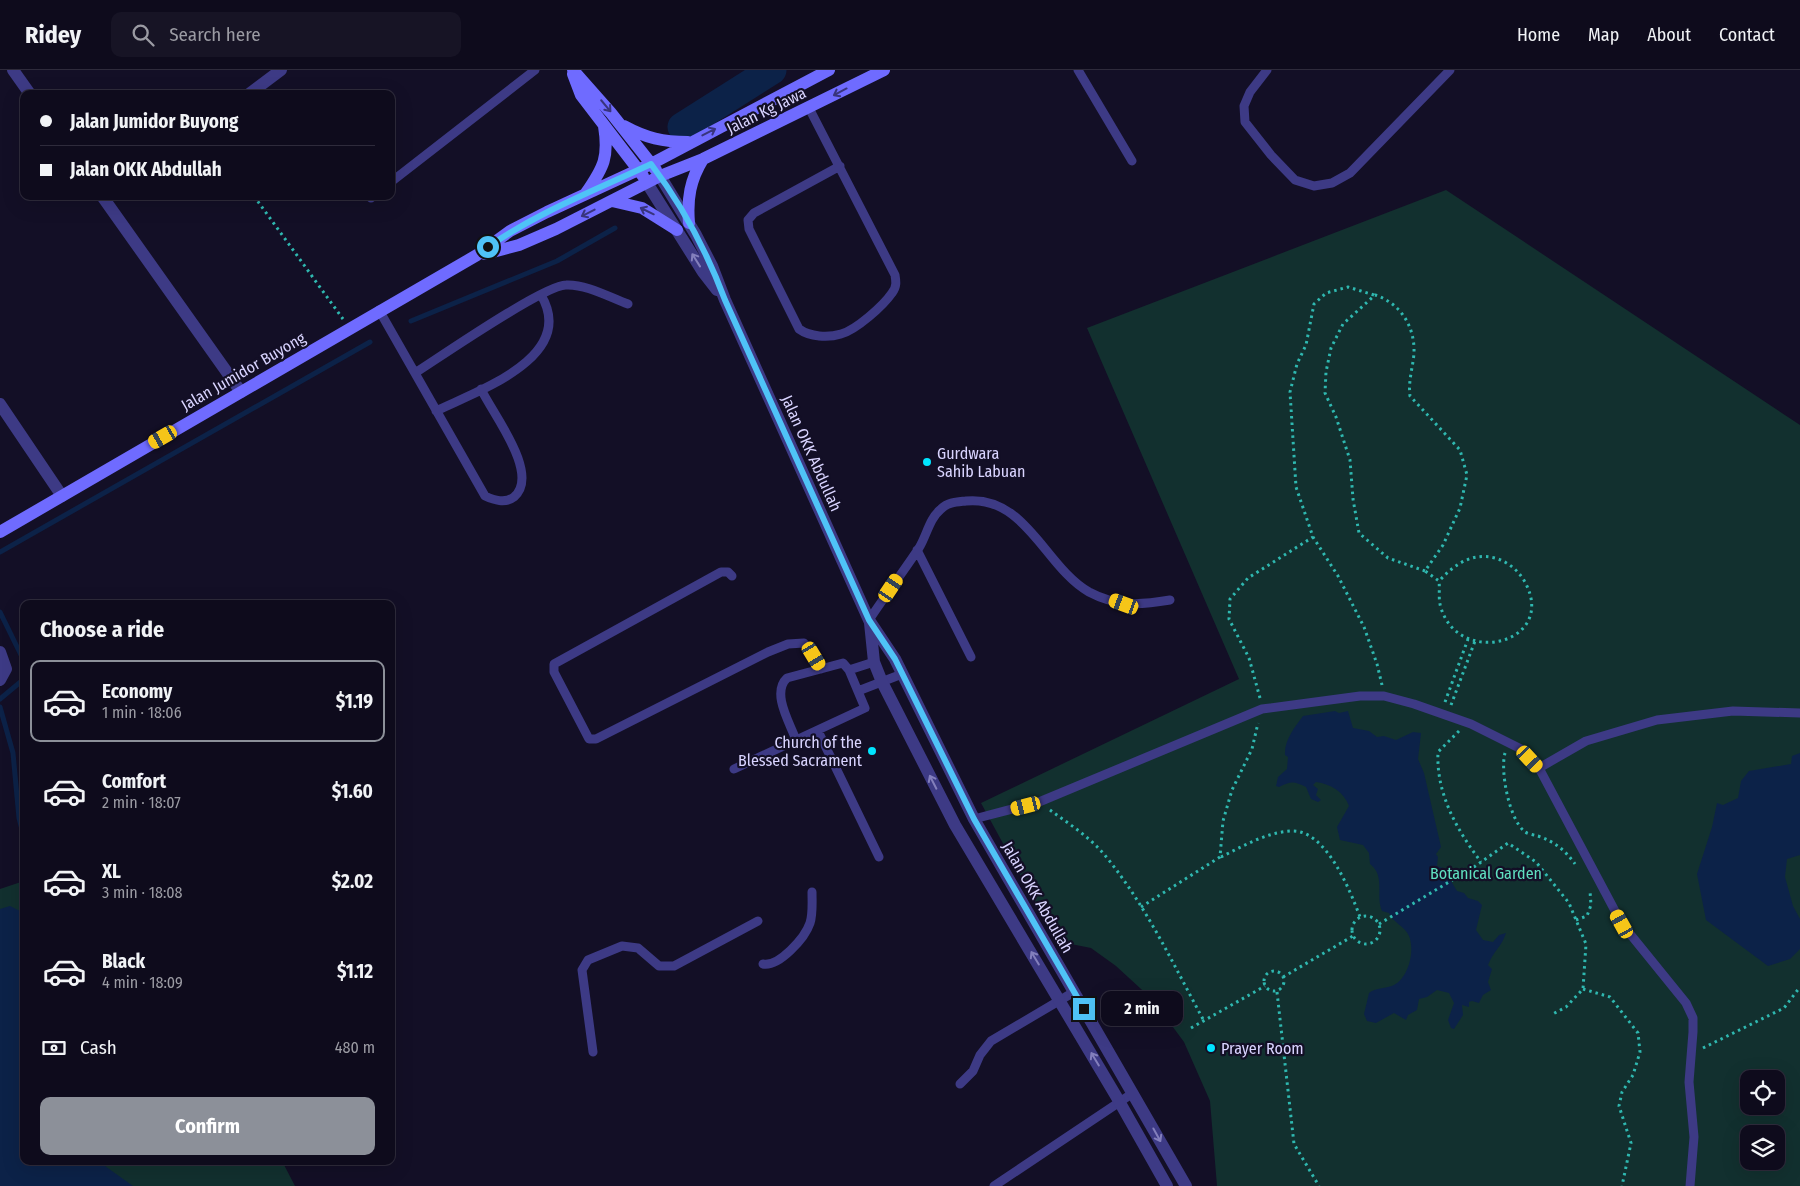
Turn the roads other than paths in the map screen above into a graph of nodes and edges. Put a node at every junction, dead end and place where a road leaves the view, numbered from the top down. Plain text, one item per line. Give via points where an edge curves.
1 (13, 70) edge
2 (281, 70) edge
3 (535, 70) edge
4 (572, 70) edge
5 (829, 70) edge
6 (884, 70) edge
7 (1078, 70) edge
8 (1268, 70) edge
9 (1450, 70) edge
10 (27, 90) edge
11 (254, 90) edge
12 (809, 108) junction
13 (604, 124) junction
14 (620, 124) junction
15 (691, 142) junction
16 (703, 159) junction
17 (1132, 161) dead end
18 (651, 164) junction
19 (840, 166) junction
20 (638, 170) junction
21 (660, 176) junction
22 (395, 179) edge
23 (647, 182) junction
24 (585, 195) junction
25 (105, 200) edge
26 (612, 201) junction
27 (689, 224) junction
28 (677, 230) junction
29 (477, 255) junction
30 (541, 295) junction
31 (725, 300) junction
32 (628, 304) dead end
33 (379, 310) junction
34 (415, 373) junction
35 (481, 389) junction
36 (241, 392) junction
37 (0, 404) edge
38 (436, 411) junction
39 (62, 496) junction
40 (0, 532) edge
41 (917, 550) junction
42 (732, 576) dead end
43 (1170, 600) dead end
44 (869, 620) junction
45 (0, 652) edge
46 (971, 657) dead end
47 (874, 662) junction
48 (821, 669) junction
49 (849, 670) junction
50 (902, 674) junction
51 (0, 680) edge
52 (882, 682) junction
53 (858, 691) junction
54 (1800, 713) edge
55 (818, 731) junction
56 (796, 740) junction
57 (1539, 768) junction
58 (734, 769) dead end
59 (974, 819) junction
60 (879, 857) dead end
61 (812, 892) dead end
62 (758, 921) dead end
63 (763, 964) dead end
64 (1074, 992) junction
65 (1060, 999) junction
66 (593, 1052) dead end
67 (960, 1084) dead end
68 (1133, 1092) junction
69 (1119, 1101) junction
70 (994, 1186) edge
71 (1167, 1186) edge
72 (1186, 1186) edge
73 (1690, 1186) edge

1 - 10 street
2 - 11 street
3 - 22 lane
4 - 13 street, Jalan OKK Abdullah via 581,95
4 -> 14 street, Jalan OKK Abdullah
15 -> 5 street, Jalan Kg Jawa
6 -> 12 street, Jalan Kg Jawa
7 - 17 lane
8 - 9 lane via 1250,92 1244,106 1245,122 1295,180 1314,186 1332,183 1350,173
12 - 16 street, Jalan Kg Jawa
12 - 19 lane
13 - 20 street, Jalan OKK Abdullah
13 - 24 street via 606,157
14 - 15 street via 658,141
14 - 18 street, Jalan OKK Abdullah
15 - 18 street, Jalan Kg Jawa
16 - 21 street, Jalan Kg Jawa
16 - 27 street via 693,175 689,191
18 - 20 street, Jalan Jumidor Buyong
18 - 21 street, Jalan OKK Abdullah
19 - 19 lane via 897,284 893,293 866,319 842,334 812,335 799,329 749,229 748,220 754,213
20 - 23 street, Jalan OKK Abdullah
20 - 24 street, Jalan Jumidor Buyong
21 - 23 street, Jalan Jumidor Buyong
21 - 27 street, Jalan OKK Abdullah
23 - 26 street, Jalan Jumidor Buyong
23 - 28 street, Jalan OKK Abdullah
24 - 29 street, Jalan Jumidor Buyong via 510,231
25 - 36 street
28 -> 26 street via 642,208
26 -> 29 street, Jalan Jumidor Buyong via 518,245
27 - 31 street, Jalan OKK Abdullah via 712,266
31 -> 28 street, Jalan OKK Abdullah
29 - 33 street, Jalan Jumidor Buyong
30 - 32 lane via 557,285 576,285
30 - 34 lane
30 - 35 lane via 547,306 548,327 540,350 524,365
31 - 44 street, Jalan OKK Abdullah
33 - 34 lane
33 - 36 street, Jalan Jumidor Buyong
34 - 38 lane
35 - 38 lane
35 - 38 lane via 520,460 524,475 521,489 513,498 502,501 484,496
36 - 39 street, Jalan Jumidor Buyong
37 - 39 street
39 - 40 street, Jalan Jumidor Buyong
41 - 43 lane via 942,508 951,503 970,501 994,503 1027,528 1075,582 1090,592 1133,606
41 - 44 lane
41 - 46 lane
42 - 48 lane via 721,572 554,664 554,672 589,739 596,739 788,644 804,643
44 - 47 street, Jalan OKK Abdullah
44 - 50 street, Jalan OKK Abdullah
45 - 51 street via 6,669
47 - 49 lane
47 - 52 street, Jalan OKK Abdullah
48 - 49 lane via 843,663
48 - 56 lane via 787,678 780,686 781,700
49 - 53 lane
50 - 52 lane
50 - 59 street, Jalan OKK Abdullah
52 - 53 lane
65 -> 52 street, Jalan OKK Abdullah via 955,825
53 - 55 lane via 865,708
54 - 57 lane via 1733,711 1657,720 1586,741
55 - 56 lane
55 - 60 lane
56 - 58 lane
57 - 59 lane via 1521,749 1469,723 1384,696 1360,696 1262,709 1039,802
57 - 73 lane via 1622,924 1686,1003 1693,1018 1689,1082 1694,1137
59 - 64 street, Jalan OKK Abdullah
61 - 63 lane via 806,933 780,960 774,964
62 - 66 lane via 674,966 658,966 638,948 622,946 588,960 582,970
64 - 65 lane
64 - 68 street, Jalan OKK Abdullah
65 - 67 lane via 991,1041 973,1071
69 -> 65 street, Jalan OKK Abdullah
68 - 69 lane
68 -> 72 street, Jalan OKK Abdullah
69 - 70 lane
69 - 71 street, Jalan OKK Abdullah

